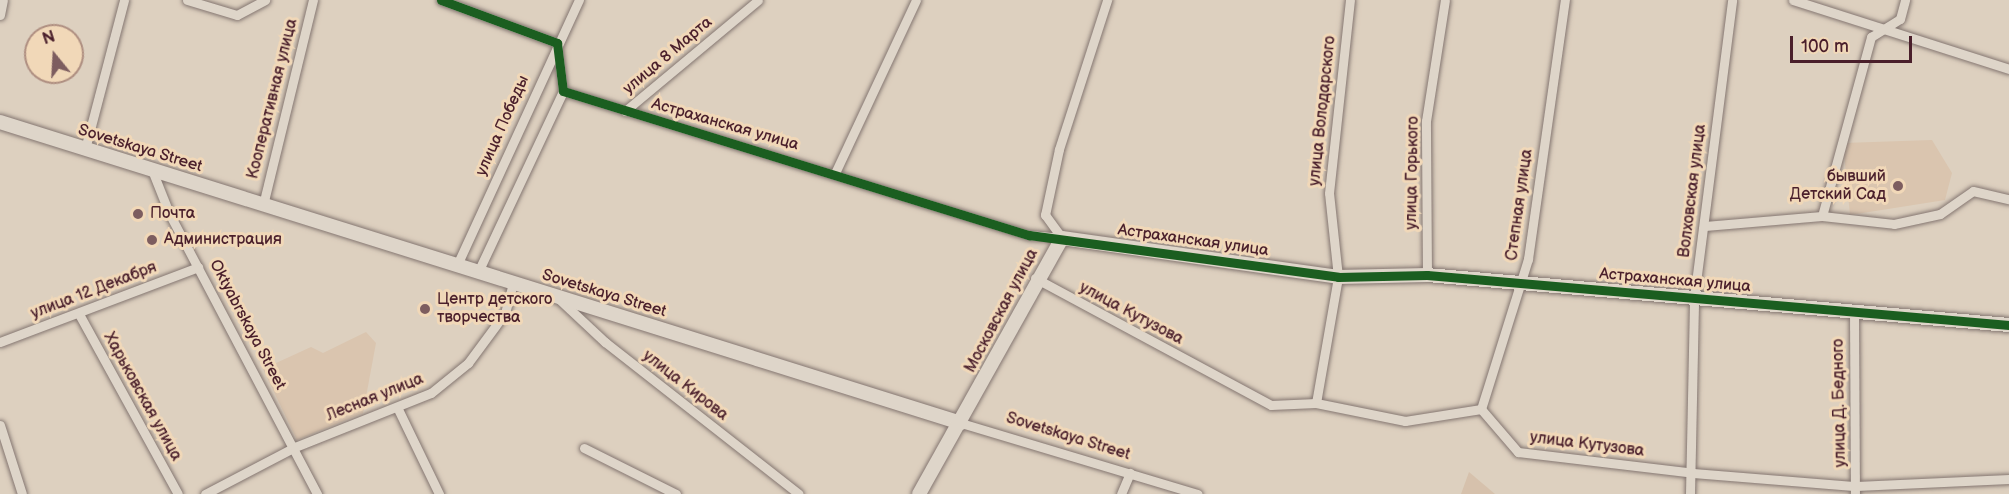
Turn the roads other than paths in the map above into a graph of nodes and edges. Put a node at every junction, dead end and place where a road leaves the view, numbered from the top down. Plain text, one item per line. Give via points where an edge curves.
1 (3, 0) edge
2 (124, 0) edge
3 (187, 0) edge
4 (265, 0) edge
5 (313, 0) edge
6 (441, 0) edge
7 (579, 0) edge
8 (758, 0) edge
9 (916, 0) edge
10 (1107, 0) edge
11 (1350, 0) edge
12 (1445, 0) edge
13 (1565, 0) edge
14 (1731, 0) edge
15 (1793, 0) edge
16 (1905, 0) edge
17 (0, 15) edge
18 (1886, 28) junction
19 (557, 43) junction
20 (2009, 69) edge
21 (563, 91) junction
22 (625, 111) junction
23 (0, 122) edge
24 (85, 149) junction
25 (152, 170) junction
26 (835, 173) junction
27 (2009, 200) edge
28 (263, 205) junction
29 (1822, 216) junction
30 (1705, 226) junction
31 (1062, 238) junction
32 (457, 266) junction
33 (198, 267) junction
34 (478, 272) junction
35 (1427, 275) junction
36 (1338, 277) junction
37 (1035, 278) junction
38 (513, 283) junction
39 (1523, 283) junction
40 (558, 297) junction
41 (1694, 298) junction
42 (1854, 311) junction
43 (79, 314) junction
44 (2009, 325) edge
45 (0, 342) edge
46 (1316, 403) junction
47 (397, 406) junction
48 (1481, 409) junction
49 (961, 423) junction
50 (0, 425) edge
51 (295, 447) junction
52 (584, 447) dead end
53 (1130, 473) junction
54 (1693, 473) junction
55 (2009, 479) edge
56 (1971, 489) edge
57 (1855, 490) edge
58 (22, 494) edge
59 (178, 494) edge
60 (206, 494) edge
61 (317, 494) edge
62 (439, 494) edge
63 (676, 494) edge
64 (799, 494) edge
65 (919, 494) edge
66 (1121, 494) edge
67 (1198, 494) edge
68 (1690, 494) edge

1 - 17 street
2 - 24 street
3 - 4 street via 237,15
5 - 28 street, Кооперативная улица
6 - 19 street
7 - 19 street, улица Победы
8 - 22 street, улица 8 Марта
9 - 26 street
10 - 31 street via 1059,149 1045,215
11 - 36 street, улица Володарского via 1329,193
12 - 35 street, улица Горького via 1426,121
13 - 39 street, Степная улица
14 - 30 street, Волховская улица
15 - 18 street
16 - 18 street via 1900,19
18 - 20 street
18 - 29 street via 1871,38
19 - 21 street
19 - 32 street, улица Победы
21 - 22 street, Астраханская улица
21 - 34 street
22 - 26 street, Астраханская улица
23 - 24 street, Sovetskaya Street
24 - 25 street, Sovetskaya Street
25 - 28 street, Sovetskaya Street
25 - 33 street, Oktyabrskaya Street
26 - 31 street, Астраханская улица via 1029,235
27 - 29 street via 1973,191 1940,214 1894,224
28 - 32 street, Sovetskaya Street
29 - 30 street
30 - 41 street, Волховская улица
31 - 36 street, Астраханская улица
31 - 37 street, Московская улица
32 - 34 street, Sovetskaya Street
33 - 43 street, улица 12 Декабря
33 - 51 street, Oktyabrskaya Street
34 - 38 street, Sovetskaya Street
35 - 36 street, Астраханская улица
35 - 39 street, Астраханская улица
36 - 46 street, улица Володарского
37 - 46 street, улица Кутузова via 1271,405
37 - 49 street, Московская улица
38 - 40 street, Sovetskaya Street
38 - 47 street, Лесная улица via 505,313 468,363 431,393
39 - 41 street, Астраханская улица
39 - 48 street, Степная улица
40 - 49 street, Sovetskaya Street
40 - 64 street, улица Кирова via 604,342
41 - 42 street, Астраханская улица
41 - 54 street, Волховская улица
42 - 44 street, Астраханская улица
42 - 57 street, улица Д. Бедного
43 - 45 street, улица 12 Декабря
43 - 59 street, Харьковская улица
46 - 48 street, улица Кутузова via 1406,421
47 - 51 street, Лесная улица
47 - 62 street
48 - 54 street, улица Кутузова via 1518,452
49 - 53 street, Sovetskaya Street
49 - 65 street, Московская улица
50 - 58 street
51 - 60 street, Лесная улица
51 - 61 street, Oktyabrskaya Street
52 - 63 street
53 - 66 street
53 - 67 street, Sovetskaya Street
54 - 57 street, улица Кутузова
54 - 68 street, Волховская улица
55 - 56 street, улица Кутузова
56 - 57 street, улица Кутузова

